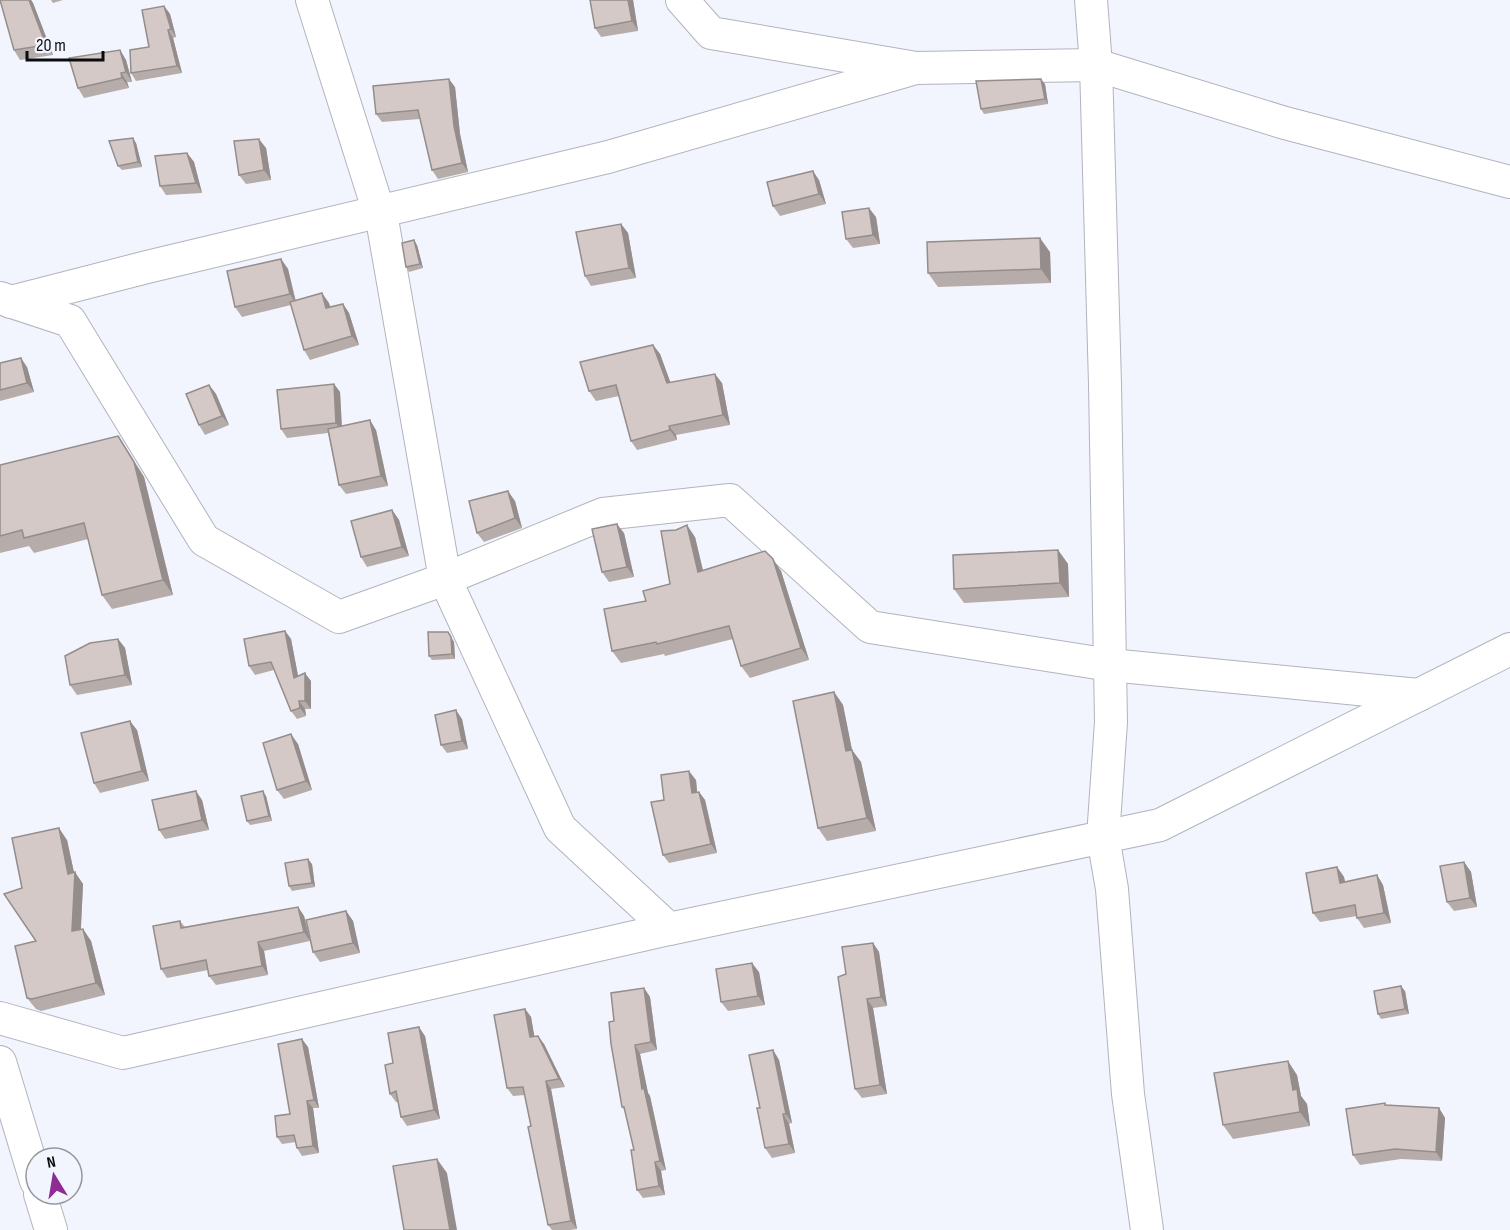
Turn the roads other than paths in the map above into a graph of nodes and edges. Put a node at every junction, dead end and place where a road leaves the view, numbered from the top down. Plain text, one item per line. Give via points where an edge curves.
1 (312, 0) edge
2 (682, 0) edge
3 (1090, 0) edge
4 (1096, 65) junction
5 (916, 68) junction
6 (1510, 182) edge
7 (378, 211) junction
8 (4, 302) edge
9 (445, 579) junction
10 (1510, 649) edge
11 (1110, 665) junction
12 (1419, 695) junction
13 (1103, 837) junction
14 (669, 929) junction
15 (0, 1018) edge
16 (0, 1062) edge
17 (25, 1146) edge
18 (44, 1206) edge
19 (51, 1230) edge
20 (1148, 1230) edge

1 - 7 street
2 - 5 street via 711,33
3 - 4 street
4 - 5 street
4 - 6 street via 1285,123
4 - 11 street
5 - 7 street via 608,158
7 - 8 street
7 - 9 street
8 - 9 street via 70,321 204,540 339,617
9 - 11 street via 603,514 730,500 870,627
9 - 14 street via 560,828
10 - 12 street
11 - 12 street
11 - 13 street via 1111,722
12 - 13 street via 1160,825
13 - 14 street
13 - 20 street via 1112,889 1128,1094
14 - 15 street via 123,1053
16 - 17 street
18 - 19 street

